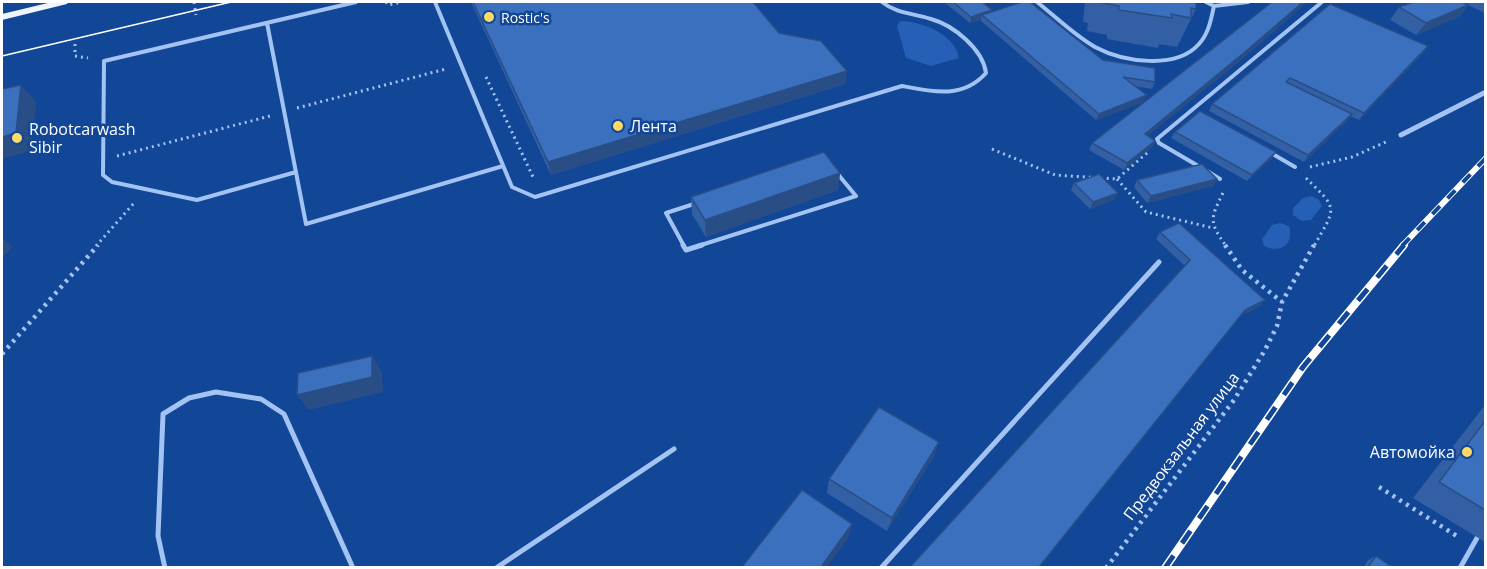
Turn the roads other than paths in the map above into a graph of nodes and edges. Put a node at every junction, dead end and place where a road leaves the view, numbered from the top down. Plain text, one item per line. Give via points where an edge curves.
1 (63, 2) edge
2 (356, 2) edge
3 (435, 2) edge
4 (882, 2) edge
5 (1037, 2) edge
6 (1206, 2) edge
7 (1248, 2) edge
8 (1322, 2) edge
9 (1214, 6) junction
10 (2, 15) edge
11 (267, 22) junction
12 (1485, 92) edge
13 (1193, 109) junction
14 (1203, 115) edge
15 (1401, 135) road end
16 (1264, 149) edge
17 (502, 166) junction
18 (1295, 166) road end
19 (296, 172) junction
20 (1220, 179) road end
21 (686, 250) joint
22 (1159, 262) dead end
23 (674, 450) dead end
24 (1477, 538) dead end
25 (165, 567) edge
26 (354, 567) edge
27 (496, 567) edge
28 (881, 567) edge
29 (1460, 567) edge

1 - 10 main road
2 - 11 lane
3 - 17 lane
4 - 17 lane via 899,12 949,27 984,60 987,74 975,85 949,94 902,86 545,195 535,196 512,188
5 - 9 lane via 1105,52 1154,61 1188,54 1203,41 1210,30
6 - 9 lane
7 - 9 lane
8 - 13 lane
11 - 19 lane
11 - 19 lane via 104,61 103,175 112,182 197,200
12 - 15 street
13 - 14 lane
13 - 20 lane via 1157,139
16 - 18 lane
17 - 19 lane via 306,224
21 - 21 lane via 834,204 856,196 827,161 666,213
22 - 28 lane
23 - 27 lane
24 - 29 lane
25 - 26 lane via 158,536 163,414 189,398 216,392 261,399 284,414

